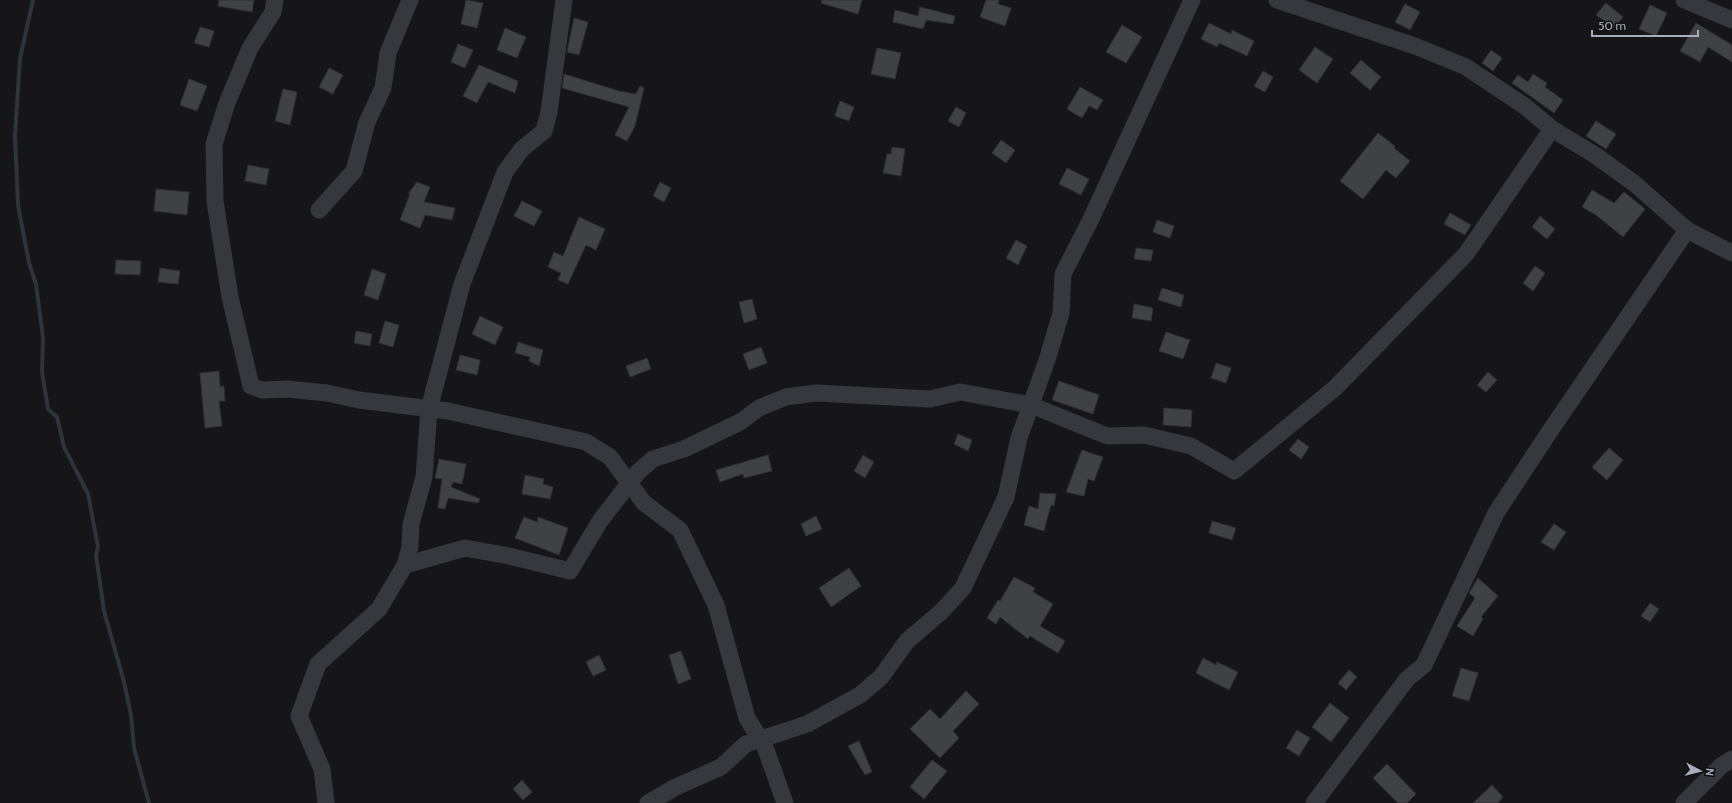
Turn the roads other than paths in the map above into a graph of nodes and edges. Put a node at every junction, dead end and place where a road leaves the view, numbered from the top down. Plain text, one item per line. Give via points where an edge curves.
1 (275, 0) edge
2 (410, 0) edge
3 (564, 0) edge
4 (1192, 0) edge
5 (1276, 0) edge
6 (1684, 0) edge
7 (1732, 20) edge
8 (1552, 130) junction
9 (319, 210) dead end
10 (1687, 230) junction
11 (1732, 253) edge
12 (1031, 405) junction
13 (429, 409) junction
14 (630, 482) junction
15 (405, 565) junction
16 (760, 739) junction
17 (1732, 759) edge
18 (326, 803) edge
19 (648, 803) edge
20 (785, 803) edge
21 (1314, 803) edge
22 (1684, 803) edge

1 - 13 street via 273,12 250,48 232,89 214,144 216,209 230,297 251,386 262,390 287,389 327,393
2 - 9 street via 388,53 383,88 367,122 354,171
3 - 13 street via 549,112 544,131 522,148 505,172 462,284
4 - 12 street via 1063,274 1061,313
5 - 8 street via 1415,46 1466,67 1526,107
6 - 7 street
8 - 10 street via 1595,155 1629,180
8 - 12 street via 1466,254 1335,388 1234,471 1191,446 1144,435 1107,436
10 - 11 street
10 - 21 street via 1496,513 1424,665 1407,679
12 - 14 street via 960,392 930,400 816,393 786,397 758,408 740,422 684,449 654,459
12 - 16 street via 1019,438 1006,497 963,588 942,611 907,641 881,677 860,695 807,724
13 - 14 street via 525,427 586,442 610,457
13 - 15 street via 424,477 411,524 410,547
14 - 15 street via 600,521 570,571 465,548
14 - 16 street via 644,503 680,530 716,605 747,718
15 - 18 street via 379,609 318,664 299,716 322,769
16 - 19 street via 746,744 721,767
16 - 20 street
17 - 22 street via 1721,766

